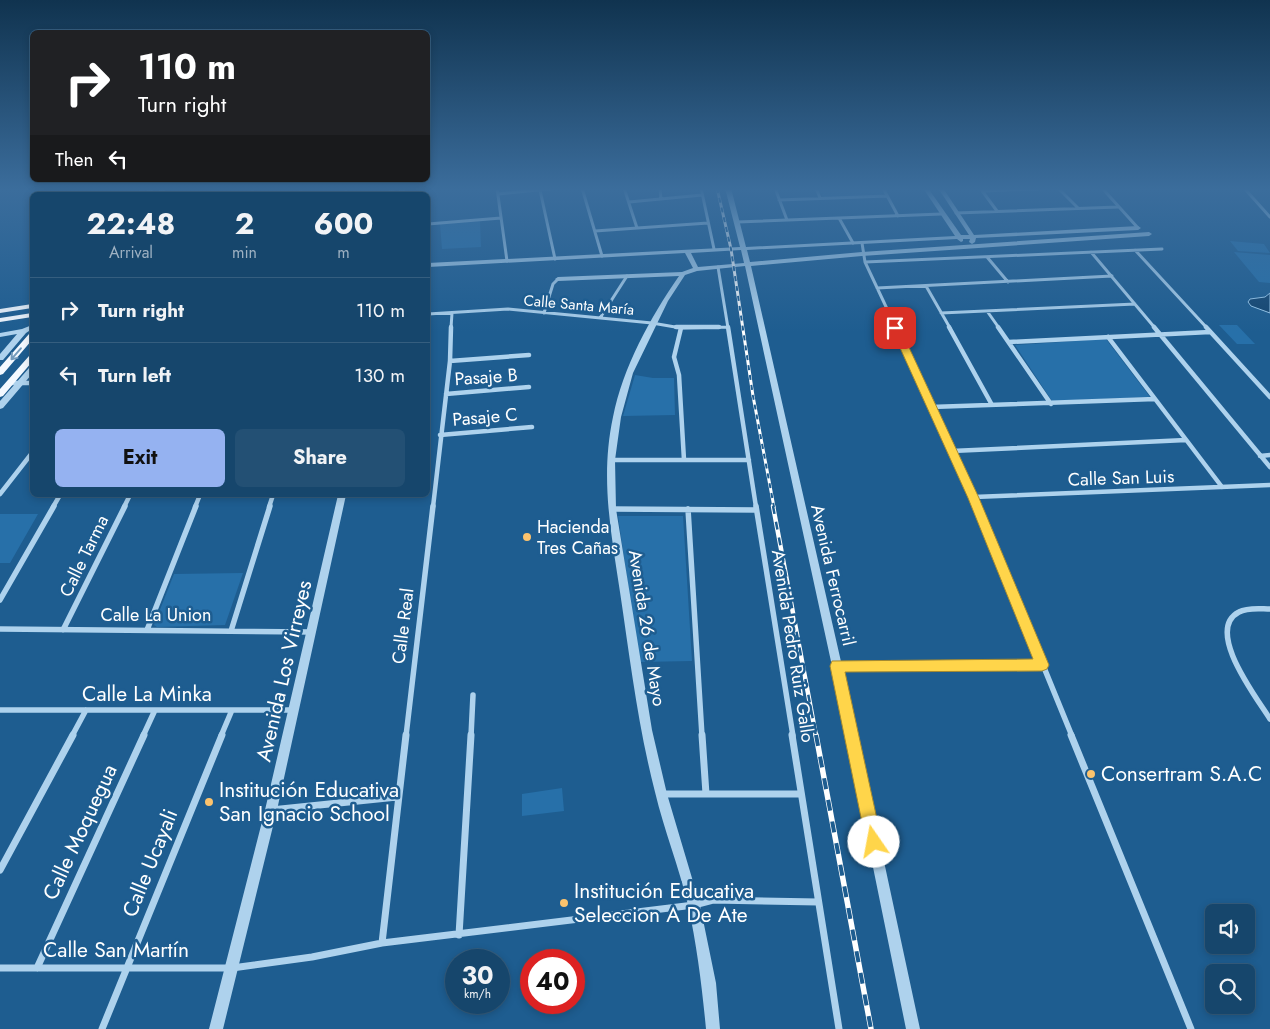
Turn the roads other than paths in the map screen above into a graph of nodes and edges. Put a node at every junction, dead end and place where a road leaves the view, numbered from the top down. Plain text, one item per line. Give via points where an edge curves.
1 (504, 236) edge
2 (550, 236) edge
3 (596, 236) edge
4 (711, 236) edge
5 (740, 236) edge
6 (849, 236) edge
7 (991, 236) edge
8 (1121, 236) edge
9 (973, 237) junction
10 (958, 238) junction
11 (853, 243) junction
12 (862, 243) junction
13 (972, 247) junction
14 (714, 249) junction
15 (744, 249) junction
16 (1162, 249) dead end
17 (1135, 250) junction
18 (687, 251) junction
19 (1091, 252) junction
20 (862, 254) junction
21 (602, 256) junction
22 (987, 257) junction
23 (555, 259) junction
24 (507, 261) junction
25 (865, 262) junction
26 (748, 264) junction
27 (430, 265) edge
28 (718, 267) junction
29 (696, 269) junction
30 (683, 274) junction
31 (627, 276) junction
32 (1112, 276) junction
33 (558, 279) joint
34 (1008, 282) junction
35 (926, 286) junction
36 (877, 288) junction
37 (1135, 304) junction
38 (30, 306) edge
39 (0, 311) edge
40 (987, 311) junction
41 (452, 313) junction
42 (544, 313) junction
43 (941, 313) junction
44 (430, 314) edge
45 (30, 315) edge
46 (600, 318) junction
47 (0, 320) edge
48 (652, 323) junction
49 (728, 327) junction
50 (681, 328) junction
51 (30, 330) edge
52 (24, 331) junction
53 (1210, 332) junction
54 (1160, 334) junction
55 (0, 335) edge
56 (1108, 337) junction
57 (30, 338) edge
58 (1010, 342) junction
59 (529, 355) dead end
60 (0, 358) edge
61 (30, 360) edge
62 (450, 361) junction
63 (0, 372) edge
64 (30, 372) edge
65 (10, 383) junction
66 (20, 383) junction
67 (30, 383) edge
68 (529, 387) dead end
69 (0, 394) edge
70 (446, 394) junction
71 (1270, 398) edge
72 (1155, 399) junction
73 (1051, 404) junction
74 (992, 405) junction
75 (0, 406) edge
76 (932, 407) junction
77 (532, 427) dead end
78 (440, 434) junction
79 (1186, 440) junction
80 (952, 452) junction
81 (1270, 455) edge
82 (30, 456) edge
83 (1260, 456) junction
84 (611, 460) junction
85 (684, 460) junction
86 (749, 460) junction
87 (1270, 467) edge
88 (1270, 485) edge
89 (1222, 487) junction
90 (0, 494) edge
91 (59, 497) edge
92 (129, 497) edge
93 (199, 497) edge
94 (272, 497) edge
95 (342, 497) edge
96 (974, 498) junction
97 (612, 508) junction
98 (688, 509) junction
99 (756, 510) junction
100 (0, 600) edge
101 (1270, 609) edge
102 (0, 629) edge
103 (63, 630) junction
104 (147, 630) junction
105 (232, 631) junction
106 (312, 632) junction
107 (1042, 665) junction
108 (837, 666) junction
109 (473, 695) dead end
110 (0, 710) edge
111 (86, 710) junction
112 (155, 710) junction
113 (232, 710) junction
114 (294, 710) junction
115 (1270, 719) edge
116 (661, 794) junction
117 (706, 794) junction
118 (801, 794) junction
119 (397, 797) junction
120 (271, 810) junction
121 (0, 870) edge
122 (818, 902) junction
123 (694, 906) junction
124 (459, 935) junction
125 (382, 943) junction
126 (0, 968) edge
127 (37, 968) junction
128 (126, 968) junction
129 (232, 968) junction
130 (102, 1029) edge
131 (216, 1029) edge
132 (713, 1029) edge
133 (838, 1029) edge
134 (913, 1029) edge
135 (1191, 1029) edge

1 - 24 street
2 - 23 street
3 - 21 street
4 - 14 street
5 - 15 street, Avenida Ferrocarril
6 - 11 street
7 - 9 street
8 - 13 street
9 - 10 street
9 - 13 street
10 - 12 street
10 - 13 street
11 - 12 street
11 - 15 street
12 - 20 street
13 - 20 street
14 - 15 street
14 - 18 street
15 - 26 street, Avenida Ferrocarril
16 - 17 street
17 - 19 street
17 - 53 street
18 - 21 street
18 - 29 street
19 - 22 street
19 - 32 street
20 - 25 street
20 - 26 street
21 - 23 street
22 - 25 street
22 - 34 street
23 - 24 street
24 - 27 street
25 - 36 street
26 - 28 street
26 - 108 street, Avenida Ferrocarril
28 - 29 street
28 - 49 street, Avenida Pedro Ruiz Gallo
29 - 30 street
30 - 31 street
30 - 48 street, Avenida 26 de Mayo
31 - 33 street
31 - 46 street
32 - 34 street
32 - 37 street
33 - 42 street via 553,284
34 - 35 street
35 - 36 street
35 - 43 street
36 - 76 street
37 - 40 street
37 - 54 street
38 - 39 main road
40 - 43 street
40 - 58 street
41 - 42 street, Calle Santa María via 508,309
41 - 44 street, Calle Santa María
41 - 62 street, Calle Real
42 - 46 street, Calle Santa María
43 - 74 street
45 - 47 main road
46 - 48 street, Calle Santa María
48 - 50 street, Calle Santa María
48 - 84 street, Avenida 26 de Mayo via 627,382 617,417
49 - 50 street, Calle Santa María
49 - 86 street, Avenida Pedro Ruiz Gallo
50 - 85 street via 674,357 679,375
51 - 52 street
52 - 55 street
52 - 60 street
53 - 54 street
53 - 71 street
54 - 56 street
54 - 83 street
56 - 58 street
56 - 72 street
57 -> 63 main road
58 - 73 street
59 - 62 street
61 - 65 main road
62 - 70 street, Calle Real
64 - 66 street
65 - 66 street
65 - 69 main road
66 - 67 street
66 - 75 street
68 - 70 street, Pasaje B
70 - 78 street, Calle Real
72 - 73 street
72 - 79 street
73 - 74 street
74 - 76 street
76 - 80 street
77 - 78 street, Pasaje C
78 - 119 street, Calle Real
79 - 80 street
79 - 89 street
80 - 96 street
81 - 83 street
82 - 90 street
83 - 87 street
84 - 85 street
84 - 97 street, Avenida 26 de Mayo
85 - 86 street
86 - 99 street, Avenida Pedro Ruiz Gallo
88 - 89 street, Calle San Luis
89 - 96 street, Calle San Luis
91 - 100 street
92 - 103 street, Calle Tarma
93 - 104 street
94 - 105 street
95 - 106 street, Avenida Los Virreyes
96 - 107 street
97 - 98 street
97 - 116 street, Avenida 26 de Mayo via 646,730
98 - 99 street
98 - 117 street
99 - 118 street, Avenida Pedro Ruiz Gallo
101 - 115 street via 1235,614 1226,626 1225,638 1235,662
102 - 103 street, Calle La Union
103 - 104 street, Calle La Union
104 - 105 street, Calle La Union
105 - 106 street, Calle La Union
106 - 114 street, Avenida Los Virreyes
107 - 108 street
107 - 135 street
108 - 134 street, Avenida Ferrocarril
109 - 124 street
110 - 111 street, Calle La Minka
111 - 112 street, Calle La Minka
111 - 121 street
112 - 113 street, Calle La Minka
112 - 127 street, Calle Moquegua
113 - 114 street, Calle La Minka
113 - 128 street, Calle Ucayali
114 - 120 street, Avenida Los Virreyes
116 - 117 street
116 - 123 street, Avenida 26 de Mayo
117 - 118 street
118 - 122 street, Avenida Pedro Ruiz Gallo
119 - 120 street
119 - 125 street, Calle Real
120 - 129 street, Avenida Los Virreyes
122 - 123 street, Calle San Martín via 713,900
122 - 133 street, Avenida Pedro Ruiz Gallo
123 - 124 street, Calle San Martín
123 - 132 street, Avenida 26 de Mayo via 709,983
124 - 125 street, Calle San Martín
125 - 129 street, Calle San Martín
126 - 127 street, Calle San Martín
127 - 128 street, Calle San Martín
128 - 129 street, Calle San Martín
128 - 130 street, Calle Ucayali
129 - 131 street, Avenida Los Virreyes

